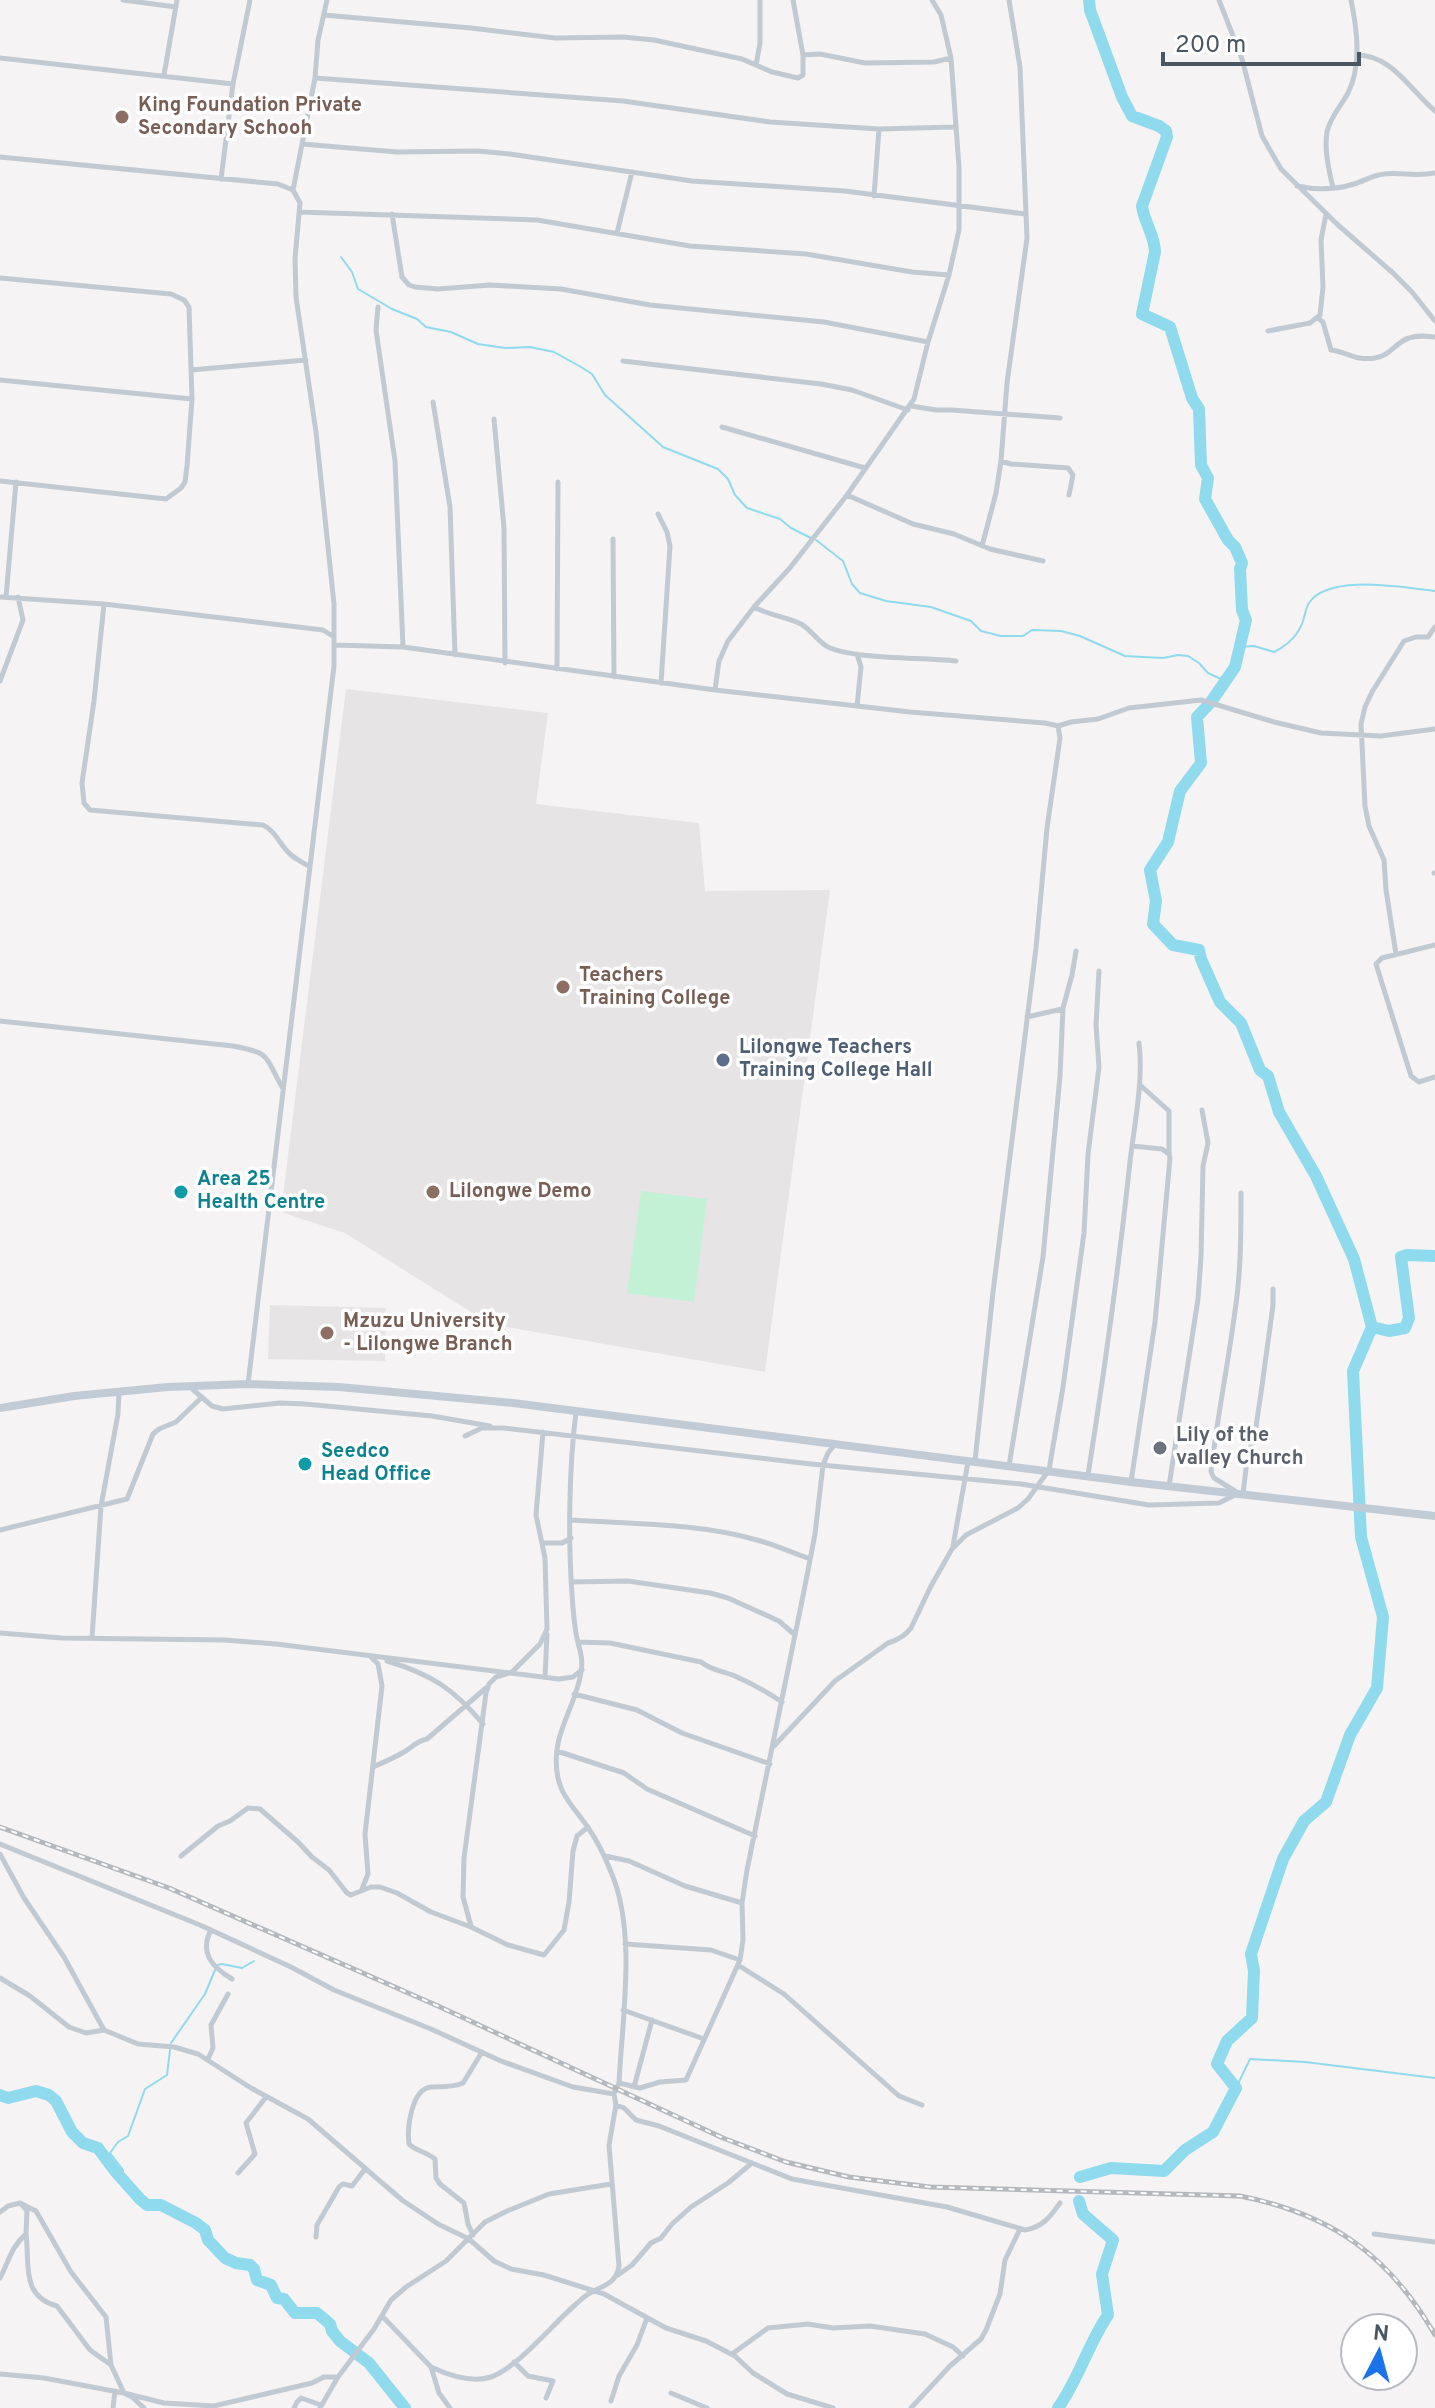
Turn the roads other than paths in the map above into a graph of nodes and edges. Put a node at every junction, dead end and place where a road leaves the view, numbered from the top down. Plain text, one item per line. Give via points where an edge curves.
1 (123, 0) edge
2 (177, 0) edge
3 (250, 0) edge
4 (327, 0) edge
5 (760, 0) edge
6 (793, 0) edge
7 (932, 0) edge
8 (1009, 0) edge
9 (1219, 0) edge
10 (1351, 0) edge
11 (176, 7) junction
12 (324, 15) junction
13 (803, 55) junction
14 (1357, 55) junction
15 (0, 58) edge
16 (951, 58) junction
17 (756, 65) junction
18 (164, 75) junction
19 (315, 78) junction
20 (233, 84) junction
21 (1435, 111) edge
22 (955, 127) junction
23 (879, 129) junction
24 (302, 144) junction
25 (0, 157) edge
26 (632, 172) junction
27 (1435, 173) edge
28 (221, 179) junction
29 (1296, 185) junction
30 (1333, 188) junction
31 (293, 190) junction
32 (874, 196) junction
33 (960, 206) junction
34 (299, 212) junction
35 (1326, 213) junction
36 (392, 214) junction
37 (1025, 214) junction
38 (617, 233) junction
39 (949, 275) junction
40 (0, 278) edge
41 (378, 307) dead end
42 (1318, 318) junction
43 (1435, 321) edge
44 (1268, 331) dead end
45 (1435, 337) edge
46 (928, 342) junction
47 (306, 360) junction
48 (623, 361) dead end
49 (191, 370) junction
50 (0, 380) edge
51 (192, 399) junction
52 (433, 402) dead end
53 (909, 408) junction
54 (1004, 413) junction
55 (1060, 418) dead end
56 (494, 419) dead end
57 (722, 427) dead end
58 (1001, 461) junction
59 (865, 468) junction
60 (0, 481) edge
61 (16, 482) junction
62 (558, 482) dead end
63 (847, 495) junction
64 (1069, 495) dead end
65 (658, 514) dead end
66 (613, 539) dead end
67 (982, 546) junction
68 (1043, 561) dead end
69 (3, 597) edge
70 (18, 597) junction
71 (104, 604) junction
72 (754, 607) junction
73 (1435, 627) edge
74 (335, 638) junction
75 (335, 645) junction
76 (403, 647) junction
77 (856, 653) junction
78 (455, 655) junction
79 (956, 661) dead end
80 (505, 663) junction
81 (557, 669) junction
82 (614, 677) junction
83 (0, 681) edge
84 (661, 683) junction
85 (715, 690) junction
86 (857, 706) junction
87 (1058, 726) junction
88 (1435, 729) edge
89 (1362, 735) junction
90 (310, 867) junction
91 (1435, 945) edge
92 (1076, 951) dead end
93 (1396, 954) junction
94 (1099, 971) dead end
95 (1063, 1008) junction
96 (1027, 1017) junction
97 (0, 1021) edge
98 (1139, 1043) dead end
99 (1435, 1077) edge
100 (1140, 1085) junction
101 (283, 1088) junction
102 (1202, 1110) dead end
103 (1132, 1146) junction
104 (1169, 1154) junction
105 (1241, 1193) dead end
106 (1273, 1289) dead end
107 (248, 1384) junction
108 (189, 1386) junction
109 (119, 1391) junction
110 (202, 1397) junction
111 (0, 1408) edge
112 (576, 1412) junction
113 (503, 1428) junction
114 (543, 1432) junction
115 (465, 1436) dead end
116 (573, 1437) junction
117 (835, 1444) junction
118 (971, 1461) junction
119 (823, 1465) junction
120 (1009, 1466) junction
121 (1049, 1470) junction
122 (1088, 1475) junction
123 (964, 1479) junction
124 (1131, 1482) junction
125 (1169, 1486) junction
126 (1037, 1487) junction
127 (1241, 1494) junction
128 (101, 1506) junction
129 (1435, 1516) edge
130 (571, 1520) junction
131 (0, 1530) edge
132 (571, 1538) junction
133 (542, 1543) junction
134 (952, 1549) junction
135 (810, 1559) junction
136 (571, 1582) junction
137 (547, 1629) junction
138 (0, 1633) edge
139 (795, 1635) junction
140 (92, 1638) junction
141 (578, 1642) junction
142 (370, 1656) junction
143 (582, 1670) junction
144 (512, 1672) junction
145 (545, 1677) junction
146 (489, 1684) junction
147 (574, 1694) junction
148 (782, 1702) junction
149 (466, 1704) junction
150 (483, 1725) junction
151 (774, 1746) junction
152 (557, 1751) junction
153 (770, 1764) junction
154 (373, 1767) junction
155 (588, 1827) junction
156 (755, 1836) junction
157 (0, 1844) edge
158 (0, 1854) edge
159 (181, 1856) dead end
160 (604, 1856) junction
161 (361, 1890) junction
162 (742, 1903) junction
163 (471, 1927) junction
164 (211, 1930) junction
165 (625, 1944) junction
166 (739, 1962) junction
167 (0, 1978) edge
168 (232, 1979) dead end
169 (228, 1994) dead end
170 (623, 2010) junction
171 (652, 2020) junction
172 (104, 2030) junction
173 (705, 2039) junction
174 (482, 2052) junction
175 (208, 2059) junction
176 (619, 2083) junction
177 (634, 2087) junction
178 (614, 2094) junction
179 (266, 2097) junction
180 (616, 2105) junction
181 (922, 2105) dead end
182 (752, 2163) junction
183 (365, 2169) junction
184 (238, 2173) dead end
185 (611, 2184) junction
186 (20, 2203) junction
187 (1060, 2203) dead end
188 (0, 2212) edge
189 (1020, 2229) junction
190 (26, 2234) junction
191 (1374, 2234) dead end
192 (316, 2237) dead end
193 (471, 2237) junction
194 (1435, 2242) edge
195 (617, 2275) junction
196 (0, 2278) edge
197 (594, 2292) junction
198 (382, 2316) junction
199 (647, 2318) junction
200 (731, 2354) junction
201 (963, 2356) junction
202 (514, 2362) junction
203 (111, 2365) junction
204 (431, 2367) junction
205 (3, 2374) edge
206 (338, 2377) junction
207 (0, 2382) edge
208 (115, 2391) junction
209 (124, 2393) junction
210 (671, 2393) dead end
211 (546, 2398) dead end
212 (611, 2401) dead end
213 (321, 2407) edge
214 (113, 2408) edge
215 (144, 2408) edge
216 (294, 2408) edge
217 (450, 2408) edge
218 (707, 2408) edge
219 (833, 2408) edge
220 (911, 2408) edge

1 - 11 street
2 - 11 street
3 - 20 street
4 - 12 street
5 - 17 street
6 - 13 street
7 - 16 street
8 - 37 street via 1020,67
9 - 29 street via 1242,59 1262,136
10 - 14 street
11 - 18 street
12 - 17 street via 555,38 654,40
12 - 19 street
13 - 16 street via 865,63
13 - 17 street via 801,77
14 - 21 street via 1389,65
14 - 30 street via 1351,86 1328,129
15 - 18 street
16 - 22 street
18 - 20 street
19 - 23 street via 623,101 770,122
19 - 24 street
20 - 28 street
22 - 23 street
22 - 33 street
23 - 32 street
24 - 26 street via 499,153
24 - 31 street
25 - 28 street
26 - 32 street
26 - 38 street
27 - 30 street via 1383,174
28 - 31 street
29 - 30 street
29 - 35 street
31 - 34 street
32 - 33 street
33 - 37 street
33 - 39 street
34 - 36 street
34 - 47 street via 295,277
35 - 42 street
35 - 43 street via 1409,289
36 - 38 street via 515,218
36 - 46 street via 402,277 421,288 561,289 650,305 824,322
37 - 54 street via 1027,238
38 - 39 street
39 - 46 street
40 - 49 street via 179,297 189,307
41 - 76 street via 376,330 396,474
42 - 44 street
42 - 45 street via 1331,350 1355,358 1384,356 1405,339
46 - 53 street
47 - 49 street
47 - 74 street
48 - 53 street via 821,384
49 - 51 street
50 - 51 street
51 - 61 street via 185,482 166,499
52 - 78 street via 450,507
53 - 54 street
53 - 59 street
54 - 55 street
54 - 58 street
56 - 80 street via 504,528
57 - 59 street
58 - 64 street via 1068,468 1073,475
58 - 67 street
59 - 63 street
60 - 61 street
61 - 69 street
62 - 81 street
63 - 67 street
63 - 72 street
65 - 84 street via 670,546
66 - 82 street
67 - 68 street
69 - 70 street
70 - 71 street
70 - 83 street via 23,620
71 - 74 street via 323,630
71 - 90 street via 82,783 87,808 263,825
72 - 77 street via 800,624 827,647
72 - 85 street via 723,651
73 - 89 street via 1428,637 1401,645 1365,707
74 - 75 street
75 - 76 street
75 - 90 street
76 - 78 street
77 - 79 street
77 - 86 street via 861,667
78 - 80 street
80 - 81 street
81 - 82 street
82 - 84 street
84 - 85 street
85 - 86 street
86 - 87 street
87 - 89 street via 1129,708 1201,700 1315,732
87 - 96 street
88 - 89 street
89 - 93 street via 1365,806 1384,860
90 - 101 street
91 - 93 street
92 - 95 street
93 - 99 street via 1378,960 1377,969 1411,1076 1419,1082
94 - 121 street via 1099,1067 1084,1233
95 - 96 street
95 - 120 street via 1043,1257
96 - 118 street
97 - 101 street via 254,1050 266,1057
98 - 100 street
100 - 103 street
100 - 104 street via 1169,1111
101 - 107 street
102 - 125 street via 1208,1143 1198,1299
103 - 104 street
103 - 122 street via 1113,1319
104 - 124 street via 1155,1322
105 - 127 street via 1236,1311 1211,1472
106 - 127 street via 1255,1433
107 - 108 main road
107 - 112 main road via 339,1387
108 - 109 main road
108 - 110 street
109 - 111 main road
109 - 128 street
110 - 113 street via 223,1409 332,1405
110 - 128 street via 176,1422 153,1434 127,1499
112 - 116 street
112 - 117 main road
113 - 114 street
113 - 115 street via 482,1428
114 - 116 street
114 - 133 street via 536,1515
116 - 119 street
116 - 130 street
117 - 118 main road
117 - 119 street
118 - 120 main road
118 - 123 street
119 - 123 street
119 - 135 street
120 - 121 main road
121 - 122 main road
121 - 126 street
122 - 124 main road
123 - 126 street
123 - 134 street
124 - 125 main road
125 - 127 main road
126 - 127 street via 1149,1505 1219,1503
126 - 134 street via 1018,1508 966,1535
127 - 129 main road
128 - 131 street
128 - 140 street
130 - 132 street
130 - 135 street via 704,1530 756,1540
132 - 133 street
132 - 136 street
133 - 137 street
134 - 151 street via 907,1634 835,1681
135 - 139 street
136 - 139 street via 628,1581 710,1593 779,1621
136 - 141 street
137 - 144 street via 540,1644
137 - 145 street
138 - 140 street
139 - 148 street
140 - 142 street via 225,1640
141 - 143 street
141 - 148 street via 610,1643 701,1662
142 - 144 street
142 - 149 street via 420,1673
142 - 154 street via 378,1664 382,1686
143 - 145 street via 566,1679
143 - 147 street
144 - 145 street
144 - 146 street
146 - 149 street
146 - 150 street
147 - 152 street
147 - 153 street via 625,1706
148 - 151 street
149 - 150 street
149 - 154 street via 427,1739
150 - 163 street via 464,1858 463,1897
151 - 153 street
152 - 155 street via 558,1779 566,1799
152 - 156 street via 624,1773 647,1789
153 - 156 street
154 - 161 street via 365,1834 368,1874
155 - 160 street
155 - 163 street via 577,1836 573,1851 564,1930 544,1955
156 - 162 street
157 - 164 street
158 - 172 street
159 - 161 street via 211,1830 254,1808 329,1870 347,1893
160 - 162 street
160 - 165 street via 618,1888
161 - 163 street via 389,1890
162 - 166 street
164 - 168 street via 207,1955
164 - 174 street via 334,1990
165 - 166 street via 711,1950
165 - 170 street
166 - 173 street
166 - 181 street via 784,1994 899,2096
167 - 172 street via 69,2027 86,2033
169 - 175 street via 211,2025 213,2048
170 - 171 street
170 - 176 street
171 - 173 street
171 - 177 street
172 - 175 street via 138,2044 174,2047
173 - 177 street via 686,2080
174 - 178 street via 573,2087
174 - 193 street via 463,2083 419,2093 408,2134 412,2148 435,2159 440,2184 464,2203
175 - 179 street
176 - 177 street
176 - 178 street
178 - 180 street
179 - 183 street via 319,2126
179 - 184 street via 246,2123 255,2154
180 - 182 street via 636,2120
180 - 185 street via 609,2145
182 - 189 street via 805,2183 947,2207
182 - 195 street via 691,2207
183 - 192 street via 352,2186 339,2187 317,2225
183 - 193 street via 413,2209
185 - 193 street via 541,2196 492,2218
185 - 195 street
186 - 188 street
186 - 190 street via 27,2211
186 - 203 street via 36,2211 71,2272 106,2317
187 - 189 street via 1046,2222
189 - 201 street via 1005,2260 990,2324
190 - 196 street via 10,2251
190 - 203 street via 30,2284 37,2295 57,2306 90,2350
191 - 194 street
193 - 197 street via 485,2255 511,2269
193 - 198 street via 397,2294
195 - 197 street
197 - 199 street
197 - 202 street
198 - 204 street
198 - 206 street
199 - 200 street
199 - 212 street
200 - 201 street via 768,2328 808,2324 925,2334
200 - 219 street via 779,2389
201 - 220 street
202 - 204 street via 489,2378 461,2377
202 - 211 street via 528,2376 553,2381
203 - 209 street
204 - 217 street
205 - 207 street
205 - 208 street
206 - 209 street via 214,2406 164,2403
206 - 213 street
208 - 209 street
208 - 214 street
209 - 215 street
210 - 218 street
213 - 216 street via 301,2398

